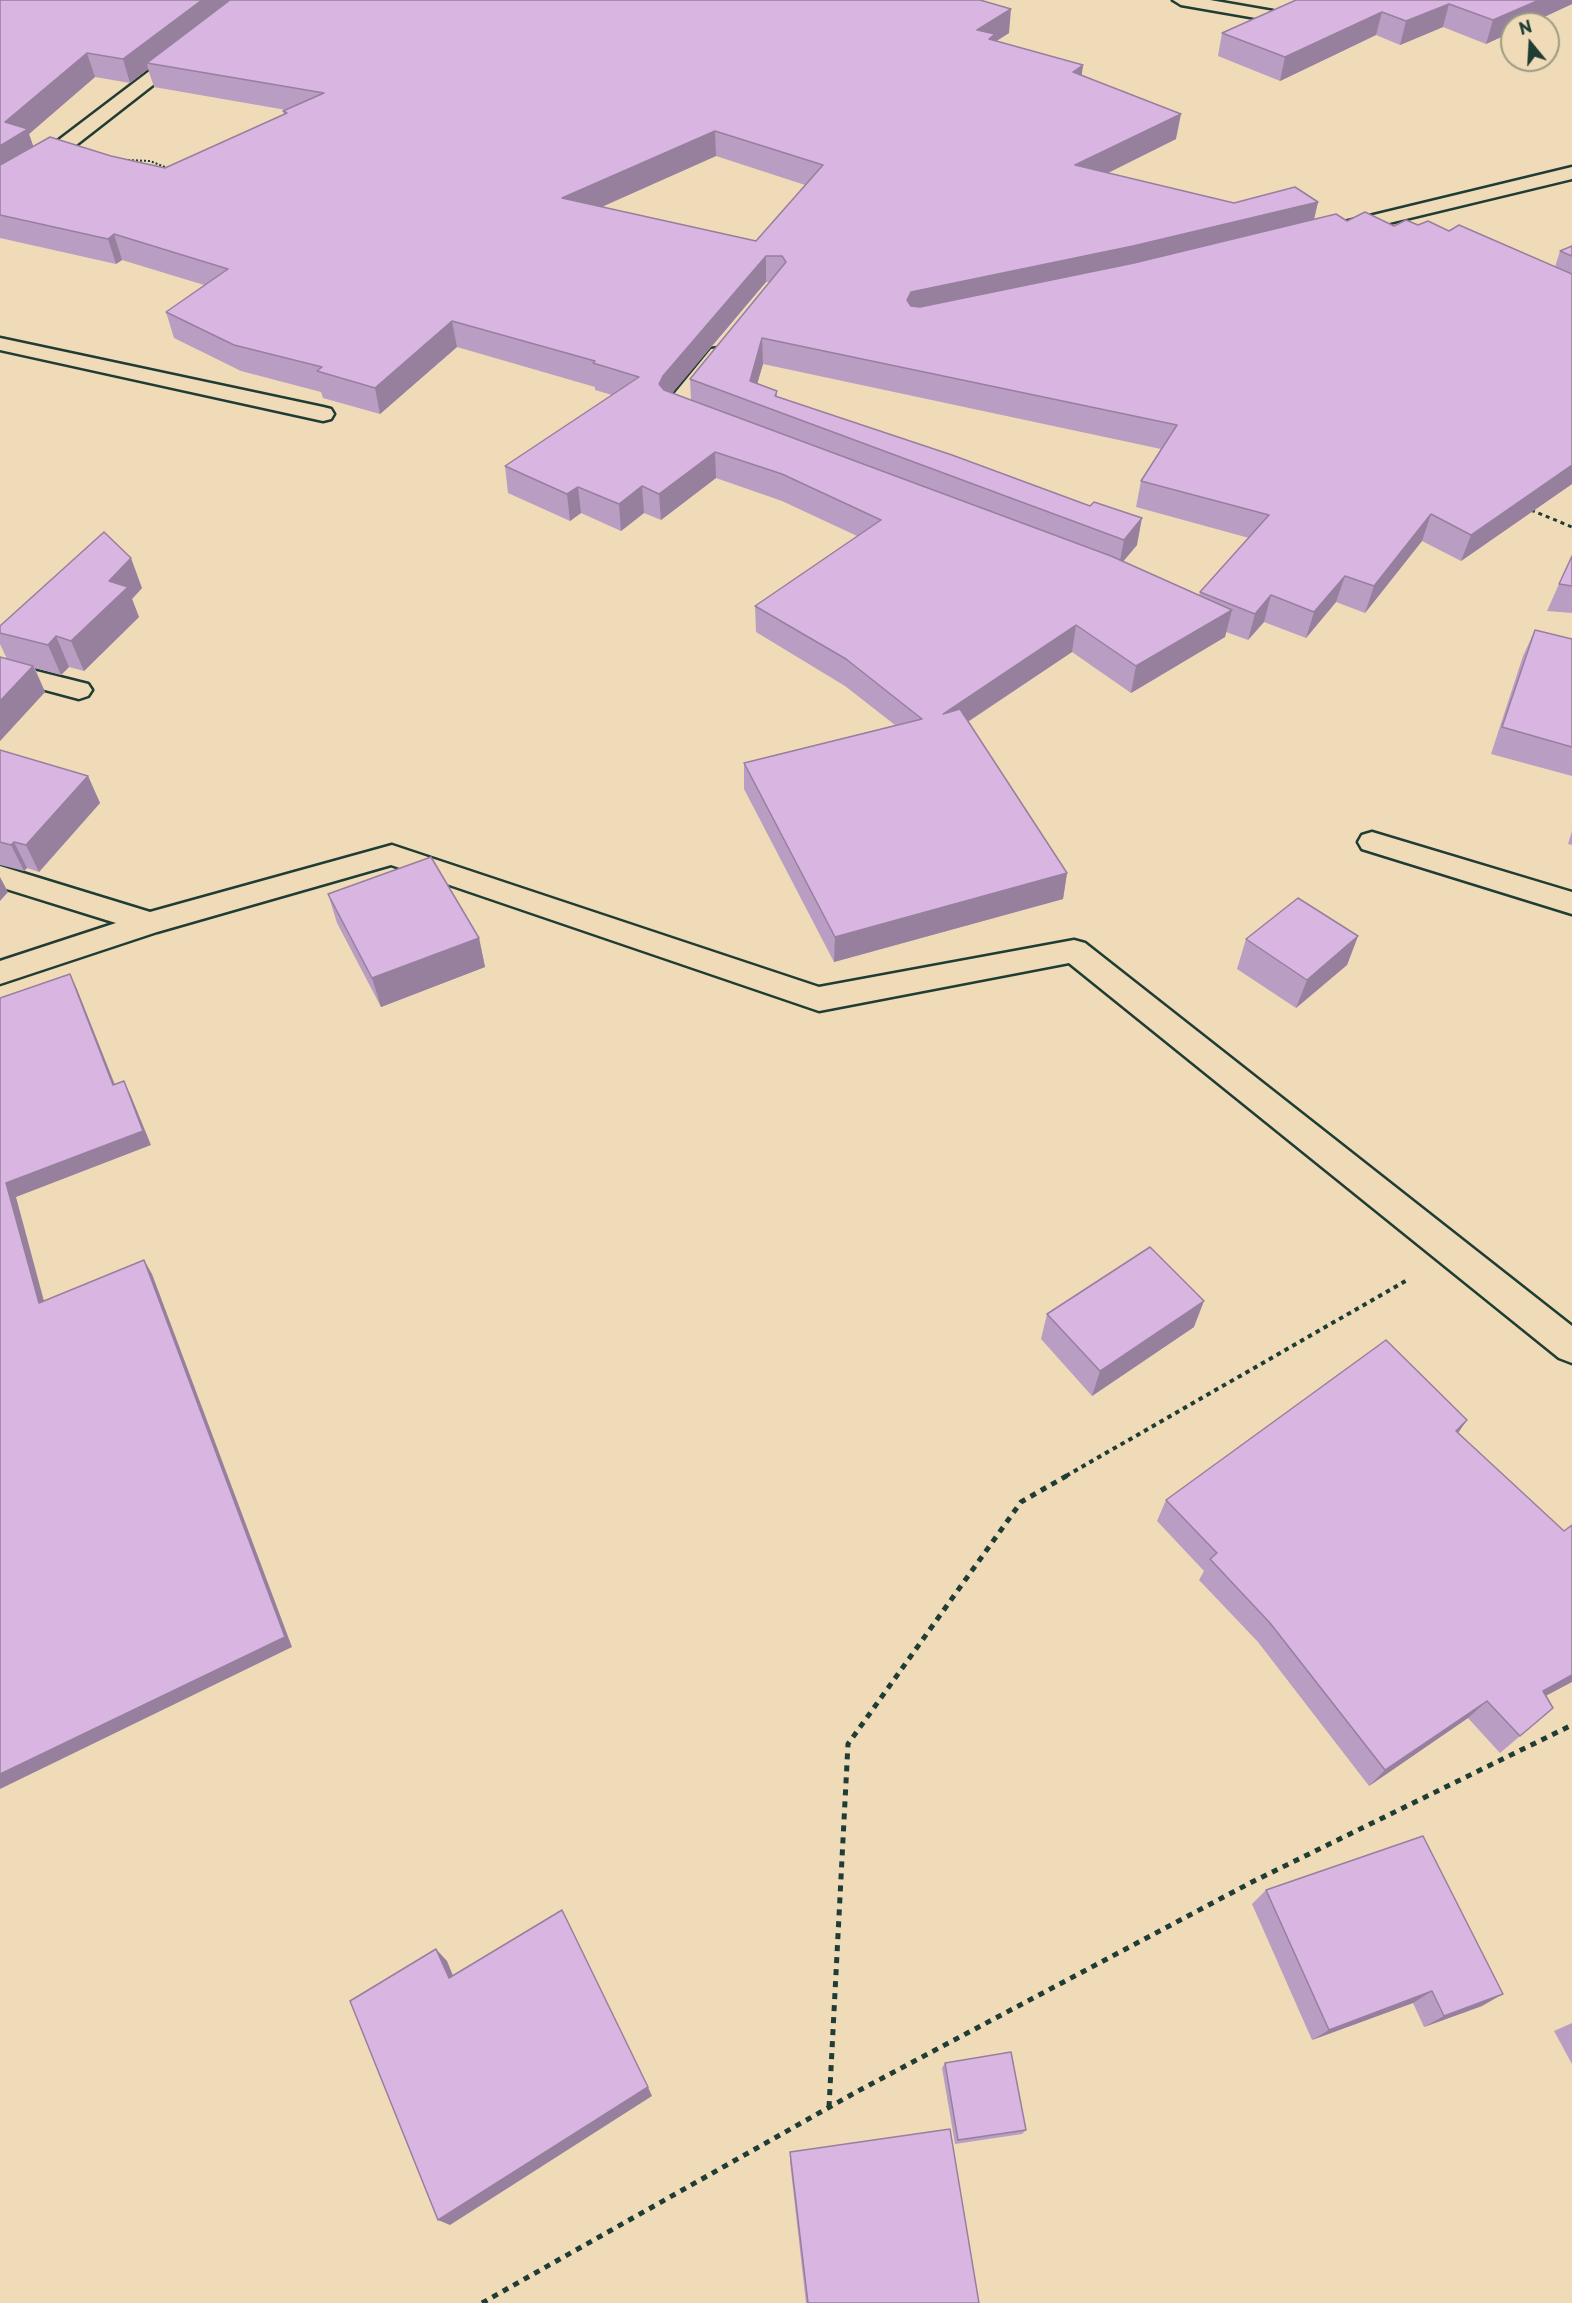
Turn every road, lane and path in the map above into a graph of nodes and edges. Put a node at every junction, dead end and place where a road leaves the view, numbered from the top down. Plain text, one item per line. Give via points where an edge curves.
1 (254, 0) edge
2 (1181, 0) edge
3 (1273, 16) edge
4 (127, 160) edge
5 (172, 169) edge
6 (1572, 173) edge
7 (0, 187) edge
8 (1392, 215) junction
9 (1423, 230) edge
10 (1314, 235) edge
11 (731, 340) edge
12 (0, 344) edge
13 (323, 414) dead end
14 (718, 425) edge
15 (1529, 509) edge
16 (1572, 527) edge
17 (0, 670) edge
18 (79, 690) dead end
19 (1372, 842) dead end
20 (0, 876) edge
21 (1572, 903) edge
22 (150, 923) junction
23 (0, 973) edge
24 (1454, 1253) junction
25 (1572, 1347) edge
26 (1572, 1725) edge
27 (829, 2107) junction
28 (482, 2303) edge

1 - 7 street via 46,159
2 - 3 street
4 - 5 path via 150,161
6 - 8 street
8 - 9 street
8 - 10 street
11 - 14 street via 674,409
12 - 13 street
15 - 16 path
17 - 18 street
19 - 21 street
20 - 22 street
22 - 23 street
22 - 24 street via 392,855 819,999 1074,951
24 - 25 street
24 - 27 path via 1020,1502 848,1744
26 - 27 path via 1252,1882
27 - 28 path

